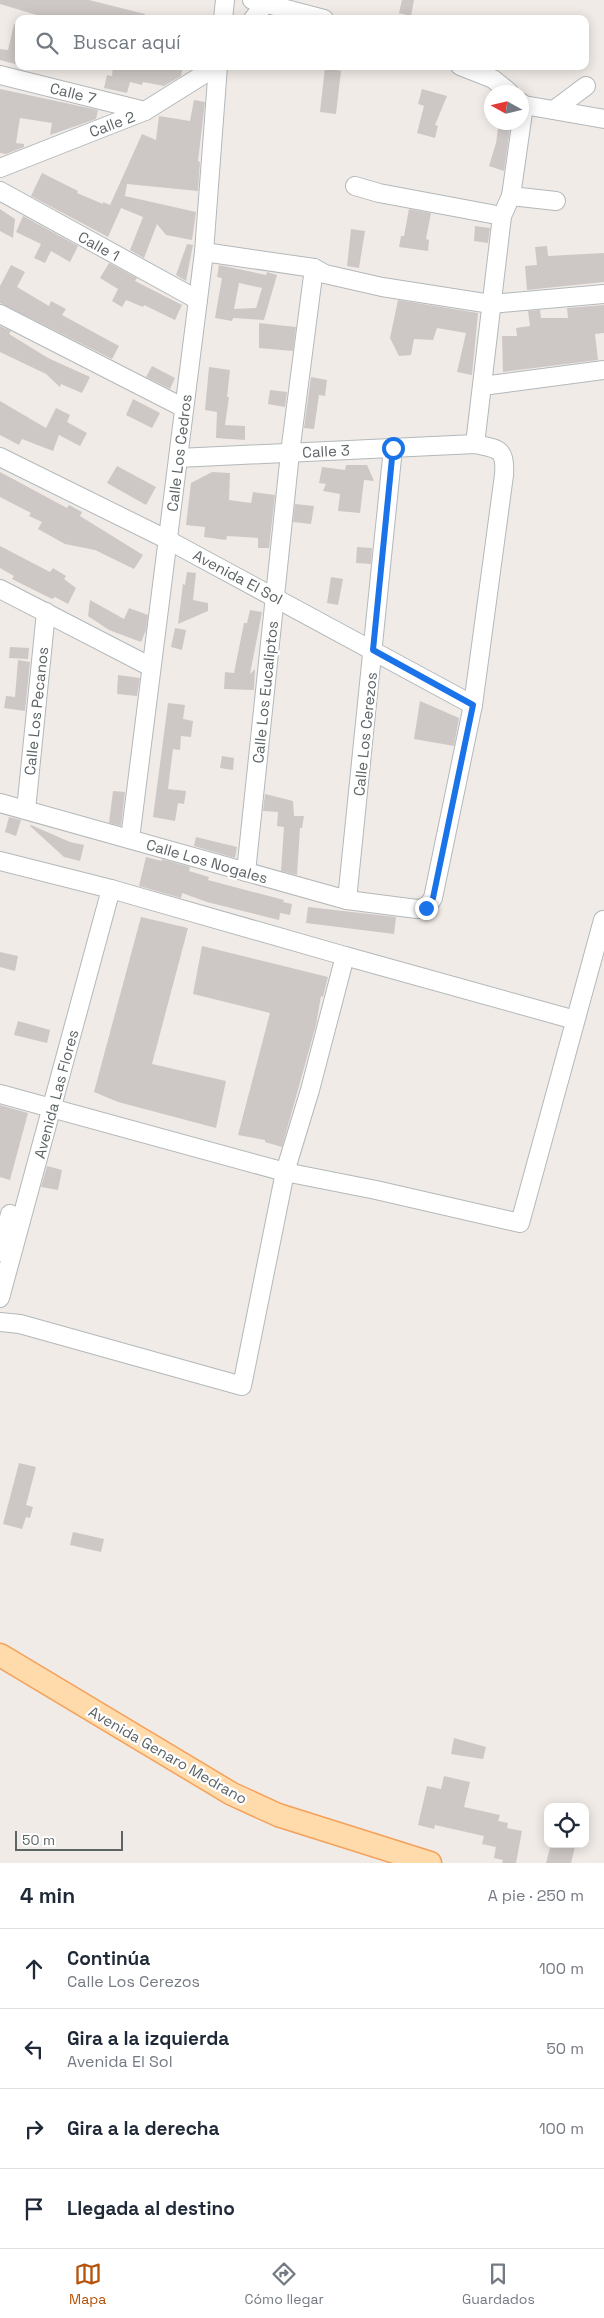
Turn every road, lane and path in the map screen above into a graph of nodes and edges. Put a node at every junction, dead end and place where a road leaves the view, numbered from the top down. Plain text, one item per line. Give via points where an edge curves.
1 (225, 0) edge
2 (262, 1) edge
3 (223, 15) edge
4 (256, 15) edge
5 (310, 15) edge
6 (212, 70) edge
7 (218, 70) edge
8 (470, 70) edge
9 (0, 75) edge
10 (500, 85) edge
11 (586, 86) dead end
12 (529, 105) edge
13 (554, 110) junction
14 (145, 111) junction
15 (604, 119) edge
16 (520, 130) edge
17 (0, 168) edge
18 (355, 186) dead end
19 (0, 191) edge
20 (511, 196) junction
21 (556, 201) dead end
22 (502, 216) junction
23 (204, 252) junction
24 (314, 268) junction
25 (604, 294) edge
26 (198, 300) junction
27 (491, 304) junction
28 (0, 314) edge
29 (604, 370) edge
30 (482, 386) junction
31 (184, 408) junction
32 (475, 444) junction
33 (393, 448) junction
34 (290, 453) junction
35 (0, 457) edge
36 (178, 458) junction
37 (168, 540) junction
38 (0, 589) edge
39 (276, 597) junction
40 (46, 612) junction
41 (373, 650) junction
42 (151, 667) junction
43 (473, 705) junction
44 (0, 803) edge
45 (26, 810) junction
46 (130, 839) junction
47 (0, 861) edge
48 (246, 872) junction
49 (106, 888) junction
50 (347, 900) junction
51 (416, 908) joint
52 (603, 920) edge
53 (345, 956) junction
54 (575, 1020) junction
55 (0, 1094) edge
56 (46, 1107) junction
57 (285, 1172) junction
58 (0, 1252) edge
59 (0, 1298) edge
60 (0, 1322) edge
61 (0, 1655) edge
62 (430, 1863) edge

1 - 3 street
2 - 4 street
2 - 5 street
6 - 14 street, Calle 2
7 - 23 street, Calle Los Cedros
8 - 10 street
9 - 14 street, Calle 7
11 - 13 street
12 - 13 street
13 - 15 street
14 - 17 street, Calle 2
16 - 20 street
18 - 22 street
19 - 26 street, Calle 1
20 - 21 street
20 - 22 street
22 - 27 street
23 - 24 street
23 - 26 street, Calle Los Cedros
24 - 27 street via 325,274 382,287
24 - 34 street, Calle Los Eucaliptos
25 - 27 street
26 - 31 street, Calle Los Cedros
27 - 30 street
28 - 31 street
29 - 30 street
30 - 32 street
31 - 36 street, Calle Los Cedros
32 - 33 street, Calle 3
32 - 43 street, Calle 3 via 497,448 505,461
33 - 34 street, Calle 3
33 - 41 street, Calle Los Cerezos
34 - 36 street, Calle 3
34 - 39 street, Calle Los Eucaliptos
35 - 37 street, Avenida El Sol
36 - 37 street, Calle Los Cedros
37 - 39 street, Avenida El Sol
37 - 42 street, Calle Los Cedros
38 - 40 street
39 - 41 street, Avenida El Sol
39 - 48 street, Calle Los Eucaliptos
40 - 42 street
40 - 45 street, Calle Los Pecanos
41 - 43 street, Avenida El Sol
41 - 50 street, Calle Los Cerezos
42 - 46 street, Calle Los Cedros
43 - 51 street, Calle 3 via 433,898 426,908
44 - 45 street, Calle Los Nogales
45 - 46 street, Calle Los Nogales
46 - 48 street, Calle Los Nogales
47 - 49 street
48 - 50 street, Calle Los Nogales
49 - 53 street
49 - 56 street, Avenida Las Flores
50 - 51 street, Calle Los Nogales
52 - 54 street
53 - 54 street
53 - 57 street
54 - 57 street via 520,1223
55 - 56 street
56 - 57 street
56 - 58 street, Avenida Las Flores
56 - 59 street, Avenida Las Flores
57 - 60 street via 242,1386 20,1324
61 - 62 main road, Avenida Genaro Medrano via 232,1794 287,1818

